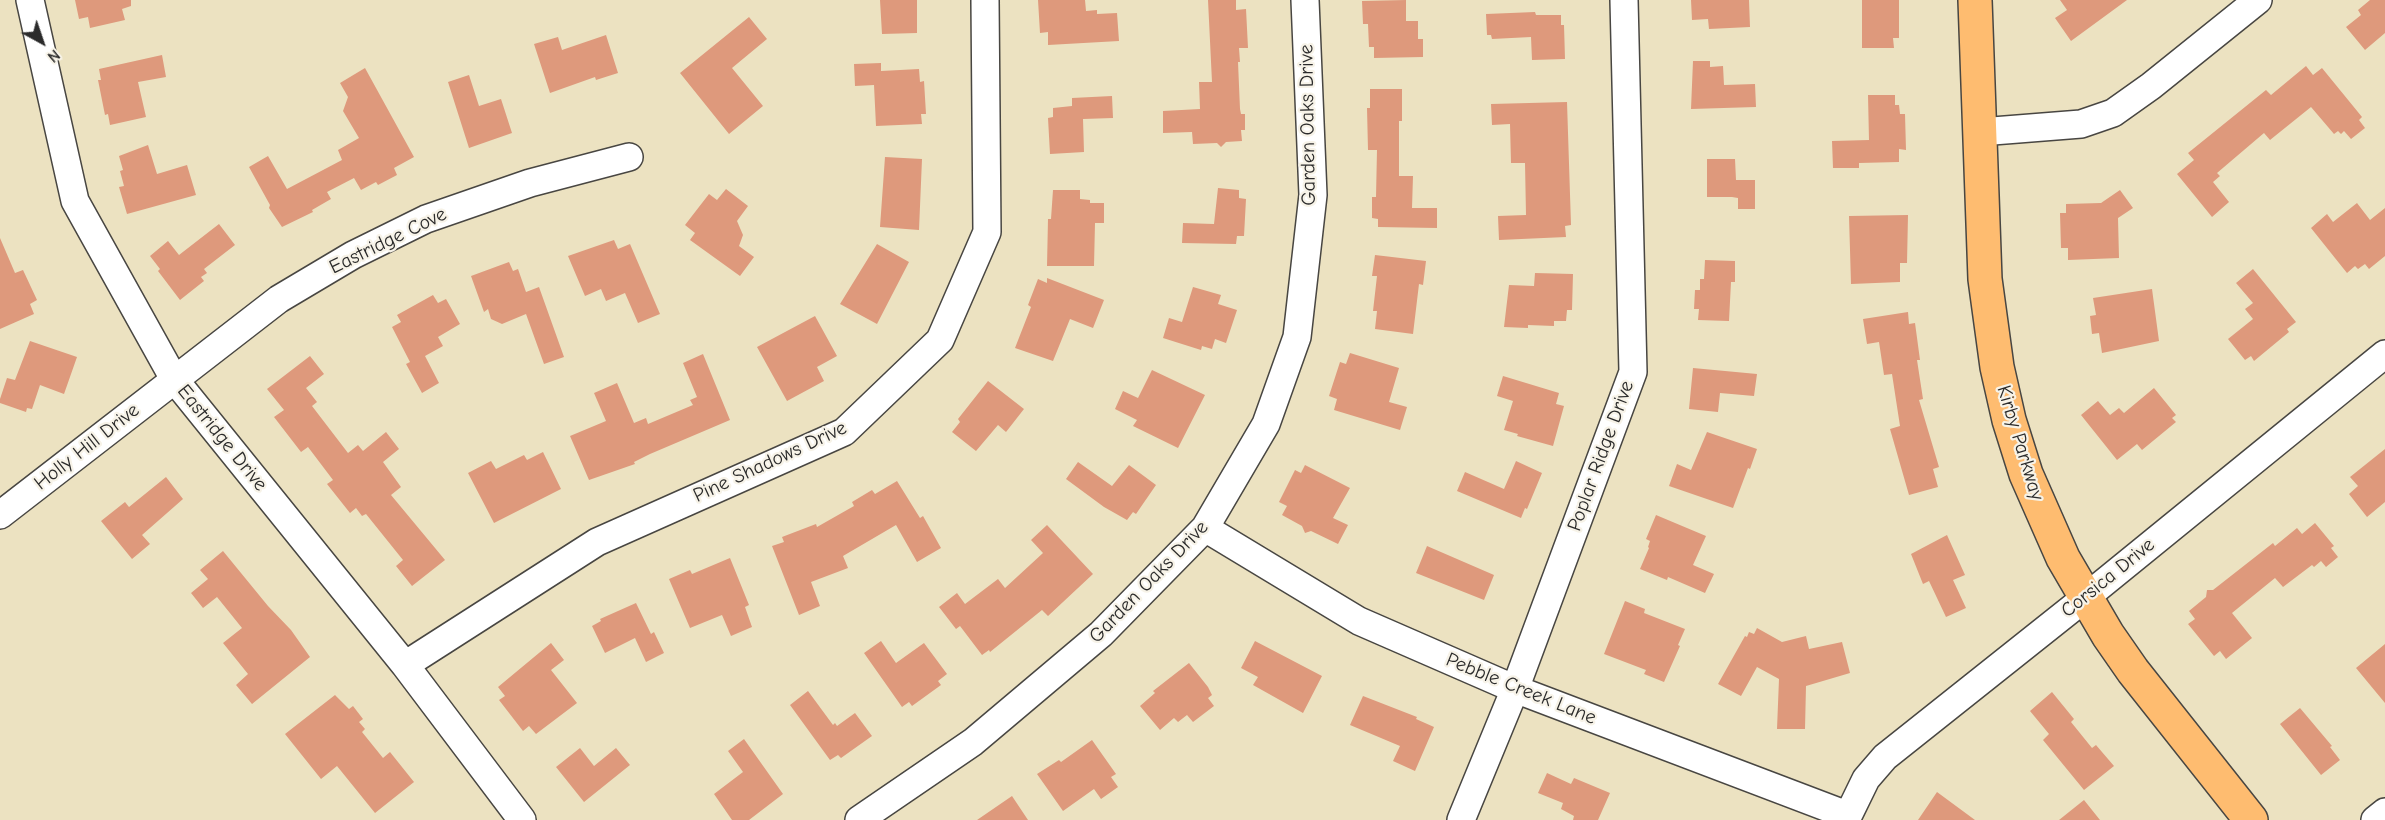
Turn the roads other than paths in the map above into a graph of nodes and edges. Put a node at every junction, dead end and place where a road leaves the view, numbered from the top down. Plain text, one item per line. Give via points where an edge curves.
1 (30, 0) edge
2 (986, 0) edge
3 (1305, 0) edge
4 (1624, 0) edge
5 (1975, 0) edge
6 (2258, 0) edge
7 (1980, 132) junction
8 (629, 157) dead end
9 (2385, 354) edge
10 (174, 379) junction
11 (0, 516) edge
12 (1205, 528) junction
13 (2085, 598) junction
14 (405, 665) junction
15 (1515, 689) junction
16 (2385, 812) edge
17 (1846, 818) edge
18 (522, 820) edge
19 (859, 820) edge
20 (1461, 820) edge
21 (2251, 820) edge
22 (2375, 820) edge

1 - 10 street, Eastridge Drive via 75,201
2 - 14 street, Pine Shadows Drive via 987,232 940,340 844,432 597,542
3 - 12 street, Garden Oaks Drive via 1313,195 1297,337 1266,424
4 - 15 street, Poplar Ridge Drive via 1633,372
5 - 7 main road, Kirby Parkway
6 - 7 street via 2113,113 2081,124
7 - 13 main road, Kirby Parkway via 1985,279 1997,367 2026,474
8 - 10 street, Eastridge Cove via 530,183 426,219 279,298
9 - 13 street, Corsica Drive
10 - 11 street, Holly Hill Drive
10 - 14 street, Eastridge Drive
12 - 15 street, Pebble Creek Lane via 1359,621
12 - 19 street, Garden Oaks Drive via 1083,650 973,742
13 - 17 street, Corsica Drive via 1885,756 1866,779
13 - 21 main road, Kirby Parkway via 2133,671
14 - 18 street, Eastridge Drive
15 - 17 street, Pebble Creek Lane
15 - 20 street, Poplar Ridge Drive
16 - 22 street

